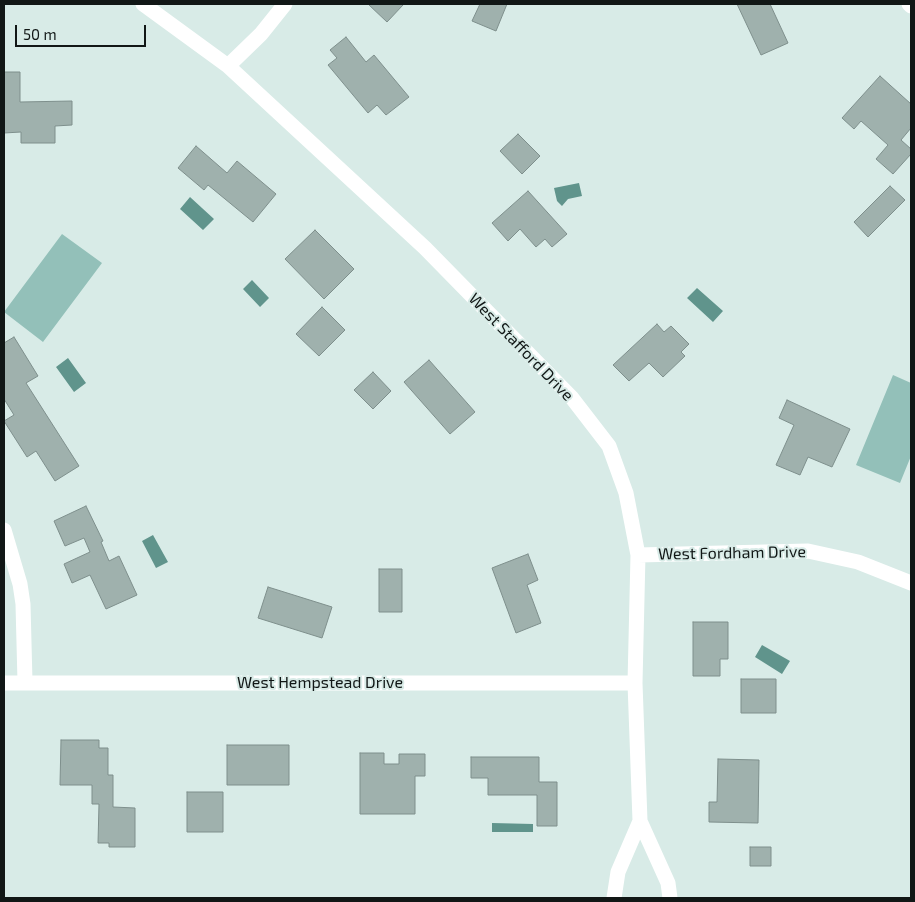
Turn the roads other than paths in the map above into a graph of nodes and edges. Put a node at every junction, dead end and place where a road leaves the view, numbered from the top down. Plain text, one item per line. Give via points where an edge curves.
1 (143, 4) edge
2 (285, 4) edge
3 (228, 66) junction
4 (4, 530) edge
5 (638, 555) junction
6 (911, 583) edge
7 (4, 682) edge
8 (25, 682) junction
9 (635, 683) junction
10 (640, 821) junction
11 (614, 898) edge
12 (670, 898) edge

1 - 3 street, West Stafford Drive
2 - 3 street via 261,34
3 - 5 street, West Stafford Drive via 425,248 572,398 609,446 626,493
4 - 8 street via 23,604
5 - 6 street, West Fordham Drive via 808,551 858,562
5 - 9 street, West Stafford Drive
7 - 8 street, West Hempstead Drive
8 - 9 street, West Hempstead Drive
9 - 10 street, West Stafford Drive
10 - 11 street, West Stafford Drive via 618,872
10 - 12 street, West Stafford Drive via 668,883

